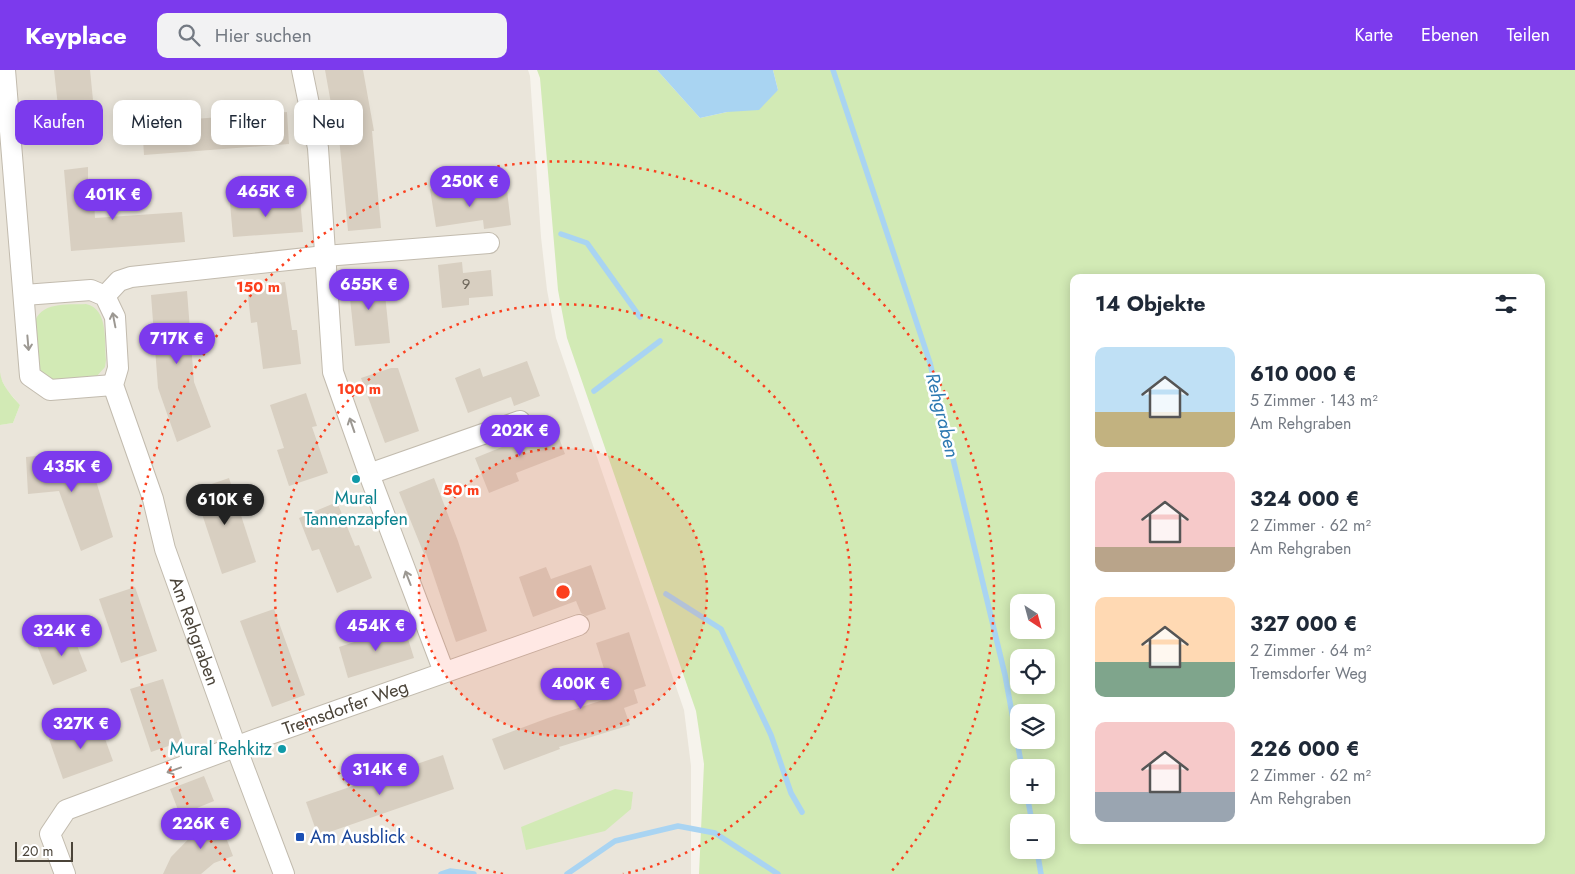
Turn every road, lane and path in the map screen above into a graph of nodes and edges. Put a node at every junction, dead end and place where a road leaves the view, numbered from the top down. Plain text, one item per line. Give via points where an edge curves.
1 (5, 70) edge
2 (302, 70) edge
3 (489, 243) dead end
4 (325, 256) junction
5 (24, 295) junction
6 (106, 296) junction
7 (113, 385) junction
8 (520, 421) dead end
9 (369, 474) junction
10 (579, 625) dead end
11 (444, 672) junction
12 (236, 747) junction
13 (65, 874) edge
14 (284, 874) edge

1 - 5 street
2 - 4 street via 318,148
3 - 4 street
4 - 6 street via 130,277 119,282
9 -> 4 street via 333,372
5 - 6 street via 90,290
5 -> 7 street via 30,376 50,390
7 -> 6 street via 118,368 115,317
7 - 12 street, Am Rehgraben via 153,499 165,548
8 - 9 street
11 -> 9 street
10 - 11 street, Tremsdorfer Weg
11 - 12 street, Tremsdorfer Weg
12 -> 13 street, Tremsdorfer Weg via 66,810 50,834
12 - 14 street, Am Rehgraben

